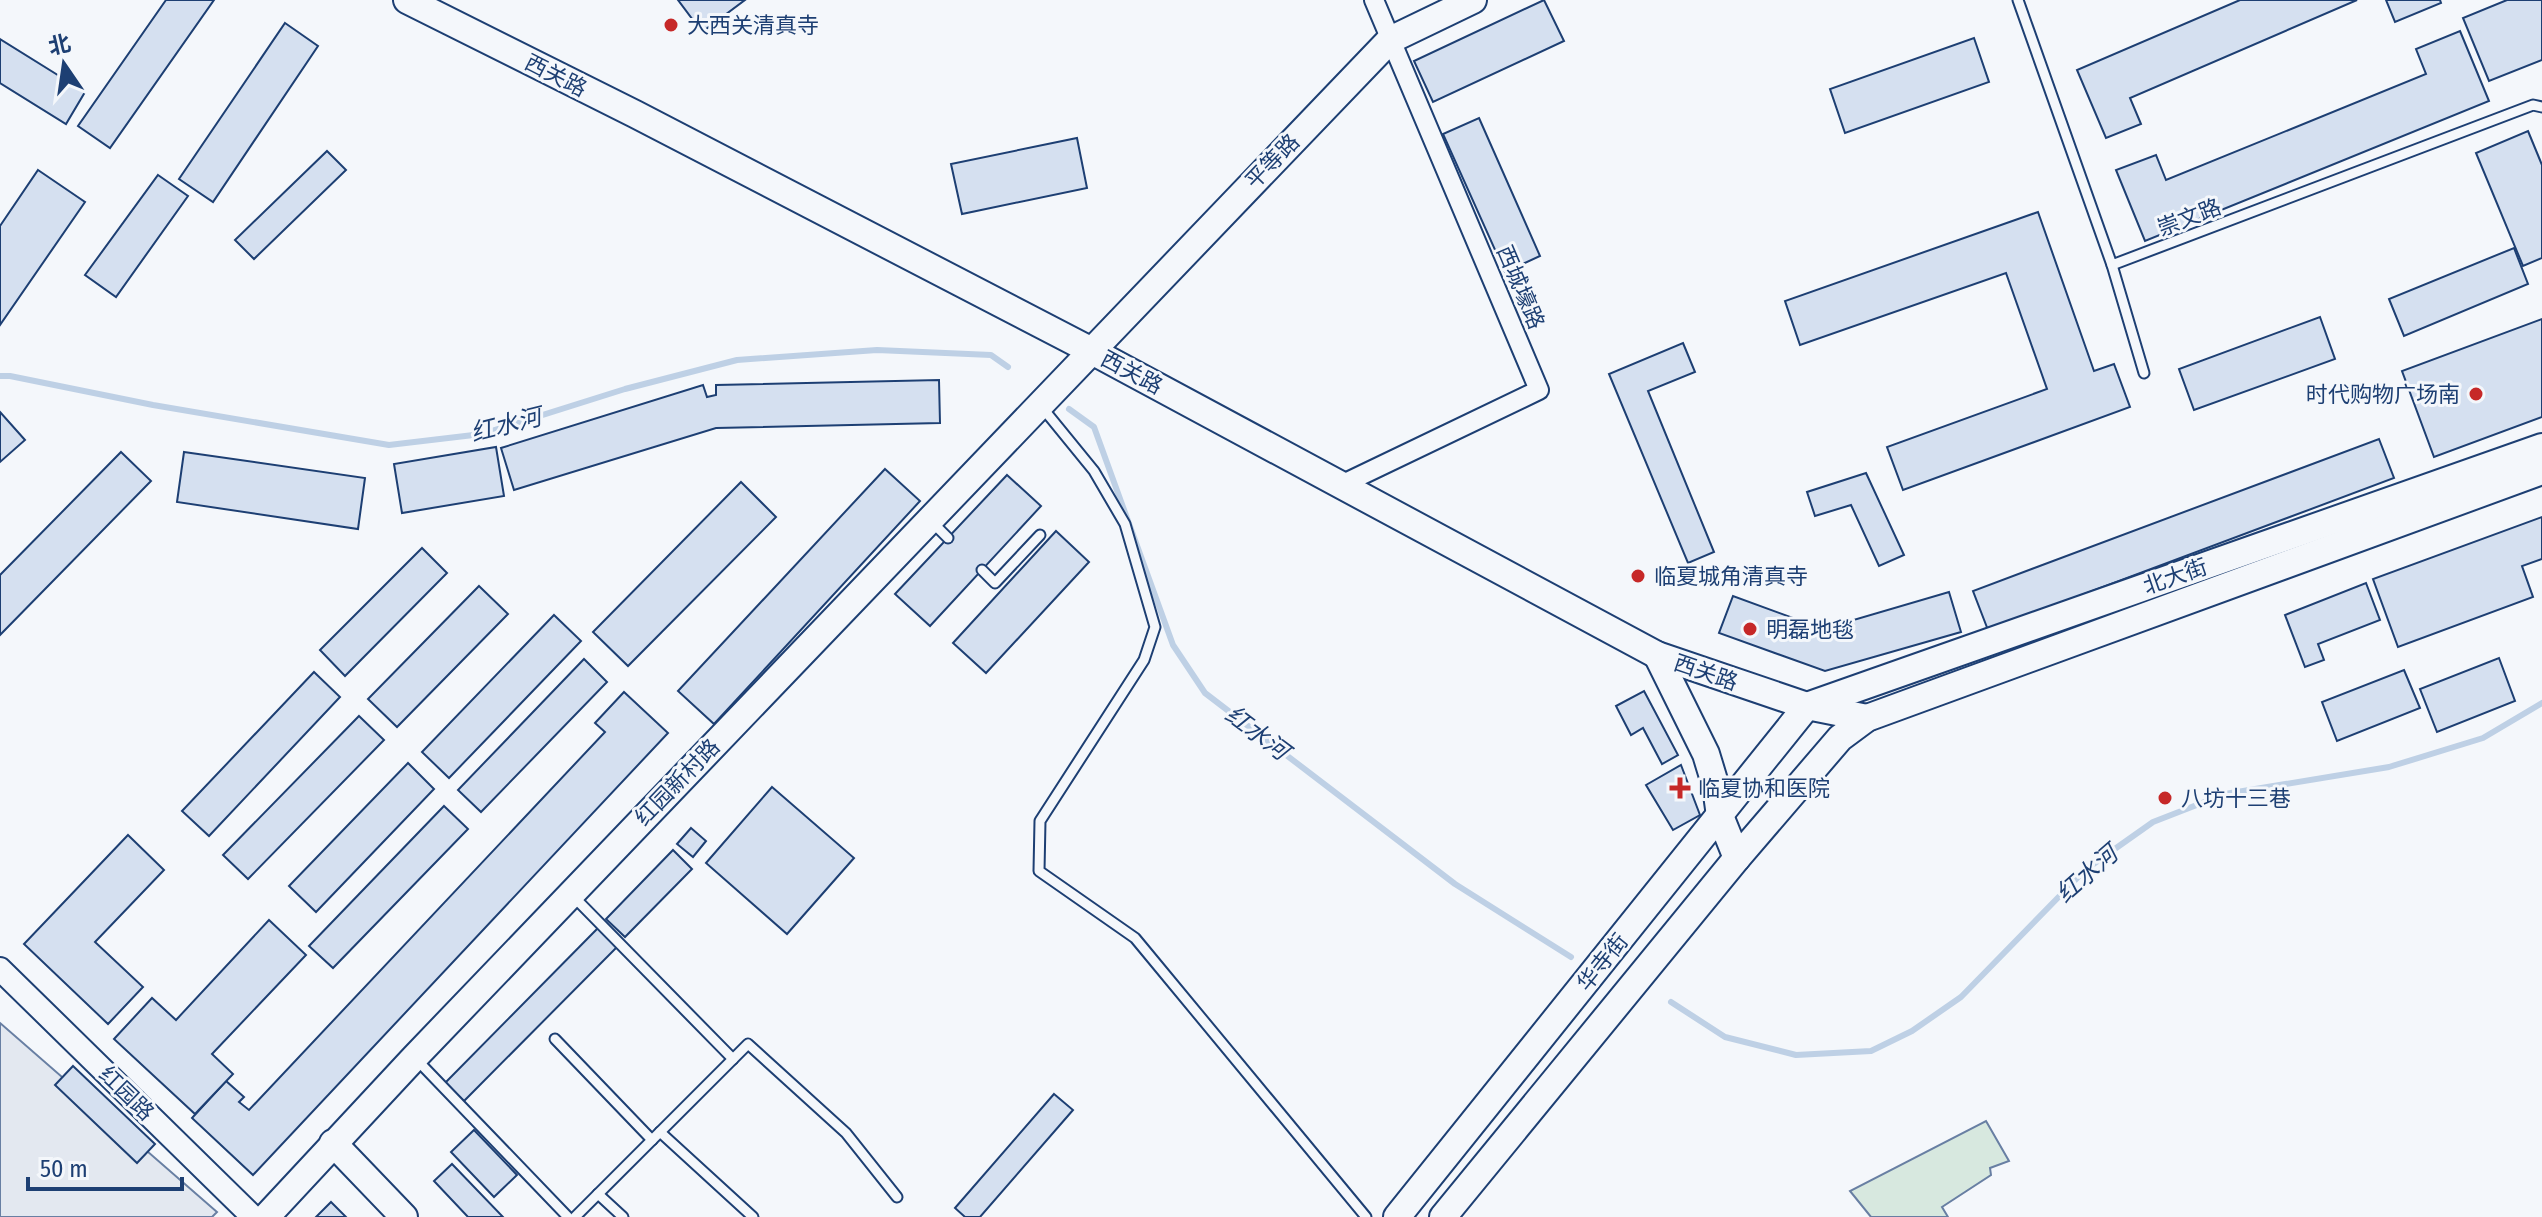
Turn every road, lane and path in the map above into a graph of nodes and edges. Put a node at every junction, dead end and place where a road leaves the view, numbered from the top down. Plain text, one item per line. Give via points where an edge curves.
1 (407, 0) edge
2 (1374, 0) edge
3 (1473, 0) edge
4 (2018, 0) edge
5 (1390, 40) junction
6 (2542, 107) edge
7 (2112, 265) junction
8 (1090, 350) junction
9 (2144, 373) dead end
10 (1039, 403) junction
11 (2542, 447) edge
12 (2542, 471) edge
13 (1341, 485) junction
14 (929, 519) junction
15 (1040, 535) dead end
16 (948, 538) dead end
17 (982, 570) dead end
18 (1657, 655) junction
19 (1807, 706) junction
20 (1867, 718) junction
21 (1720, 816) junction
22 (1737, 858) junction
23 (571, 894) junction
24 (0, 969) edge
25 (555, 1039) dead end
26 (414, 1058) junction
27 (733, 1059) junction
28 (660, 1132) junction
29 (652, 1140) junction
30 (333, 1143) junction
31 (598, 1194) junction
32 (897, 1197) dead end
33 (253, 1217) edge
34 (266, 1217) edge
35 (404, 1217) edge
36 (568, 1217) edge
37 (575, 1217) edge
38 (623, 1217) edge
39 (753, 1217) edge
40 (1366, 1217) edge
41 (1397, 1217) edge
42 (1443, 1217) edge

1 - 8 main road, 西关路
2 - 5 street, 西城壕路
3 - 5 main road, 平等路
4 - 7 lane
5 - 8 main road, 平等路
5 - 13 street, 西城壕路 via 1539,390
6 - 7 lane, 崇文路 via 2533,105
7 - 9 lane
8 - 10 main road, 红园新村路
8 - 13 main road, 西关路
10 - 14 main road, 红园新村路
10 - 40 lane via 1094,471 1125,524 1155,627 1144,660 1040,821 1039,871 1135,938
11 - 19 main road, 北大街
12 - 20 main road, 北大街
13 - 18 main road, 西关路
14 - 16 lane
14 - 23 main road, 红园新村路
15 - 17 lane via 995,583
18 - 19 main road, 西关路
18 - 21 main road via 1706,754
19 - 20 main road, 西关路
19 - 21 main road, 华寺街
20 - 22 main road, 华寺街 via 1840,738
21 - 22 main road
21 - 41 main road, 华寺街
22 - 42 main road, 华寺街
23 - 26 main road, 红园新村路
23 - 27 lane
24 - 33 street, 红园路
25 - 29 lane
26 - 30 main road, 红园新村路
26 - 36 lane
27 - 28 lane
27 - 32 lane via 748,1044 846,1133
28 - 29 lane
28 - 39 lane
29 - 31 lane
30 - 34 main road, 红园新村路
30 - 35 main road
31 - 37 lane
31 - 38 lane

